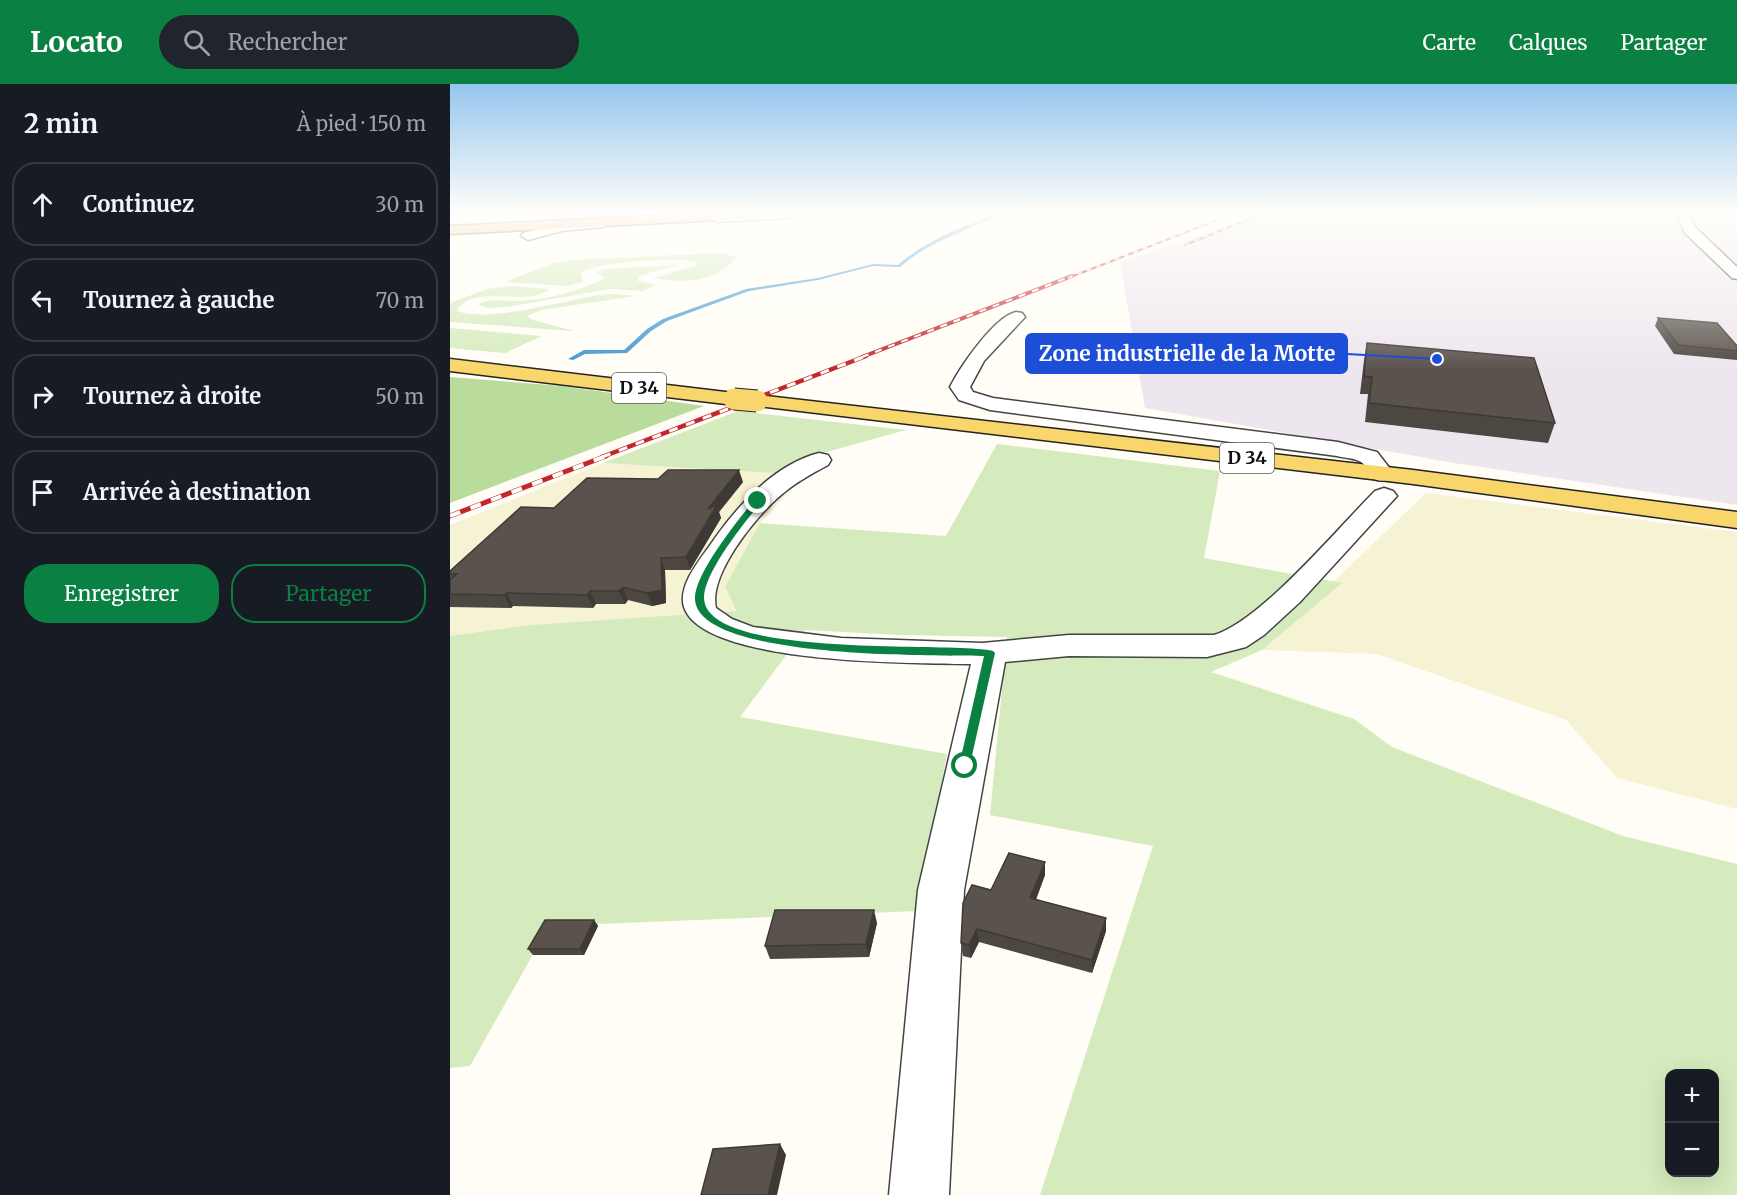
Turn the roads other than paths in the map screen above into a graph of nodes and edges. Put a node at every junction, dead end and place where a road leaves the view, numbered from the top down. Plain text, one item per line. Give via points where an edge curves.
1 (1016, 316) dead end
2 (450, 365) edge
3 (819, 460) dead end
4 (1383, 485) junction
5 (1737, 520) edge
6 (990, 653) junction
7 (920, 1195) edge

1 - 4 street via 973,361 960,387 966,396 1001,405 1345,450 1369,457
2 - 4 main road, D 34
3 - 6 street via 778,483 748,511 705,578 700,600 703,613 729,629 814,654
4 - 5 main road, D 34 via 1584,498
4 - 6 street via 1299,588 1248,632 1226,643 1047,646
6 - 7 street via 942,890

